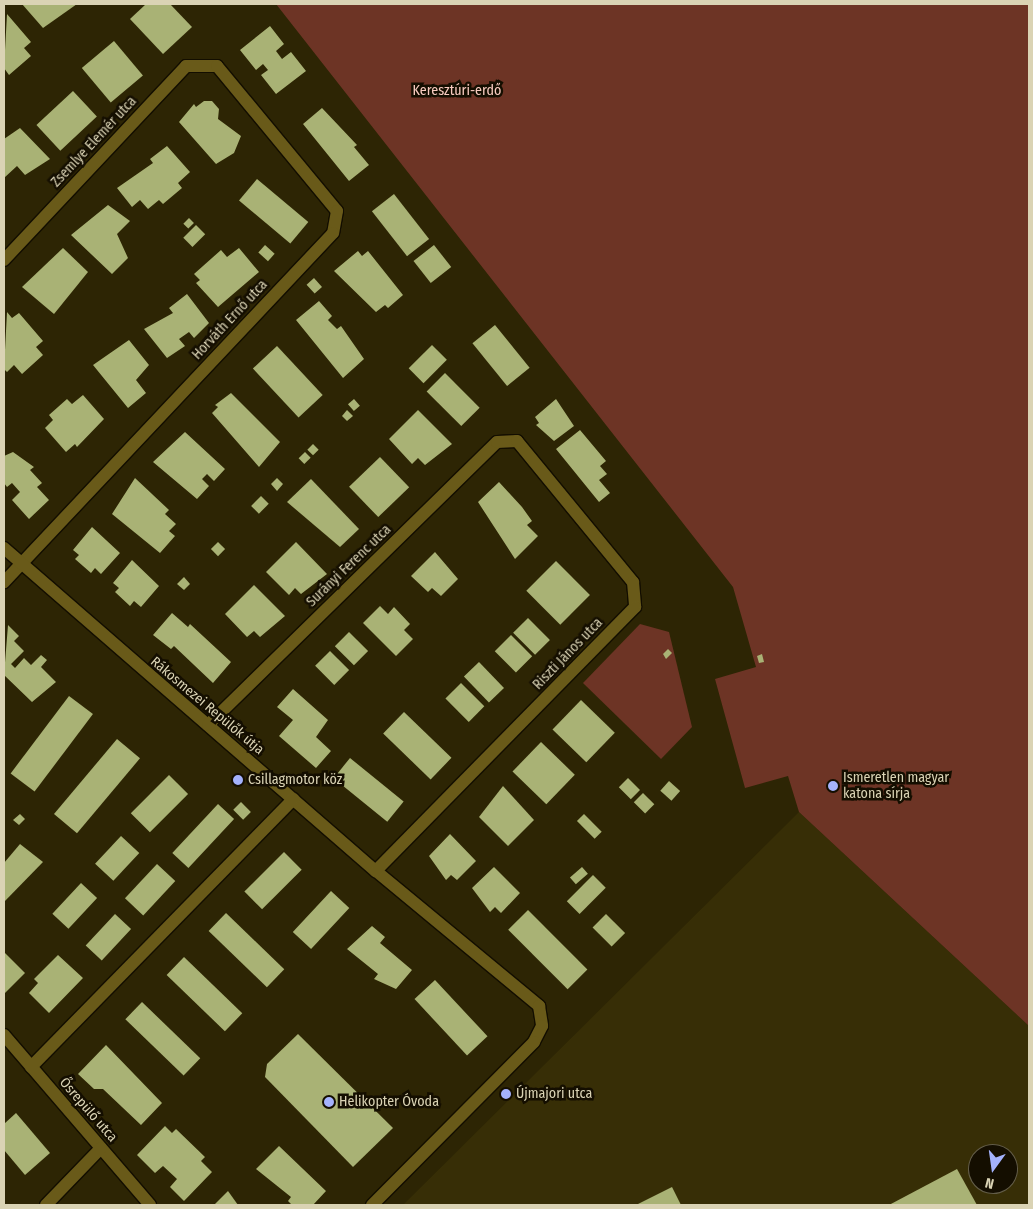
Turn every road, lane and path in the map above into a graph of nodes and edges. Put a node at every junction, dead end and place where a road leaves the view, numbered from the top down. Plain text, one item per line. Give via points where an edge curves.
1 (216, 66) joint
2 (4, 260) edge
3 (517, 441) joint
4 (4, 548) edge
5 (19, 565) junction
6 (4, 582) edge
7 (208, 725) junction
8 (293, 799) junction
9 (376, 871) junction
10 (4, 1035) edge
11 (31, 1067) junction
12 (101, 1148) junction
13 (46, 1205) edge
14 (150, 1205) edge
15 (372, 1205) edge

1 - 2 street, Zsemlye Elemér utca via 186,66
1 - 5 street, Horváth Ernő utca via 337,211 333,233
3 - 7 street, Surányi Ferenc utca via 497,442
3 - 9 street, Riszti János utca via 633,582 636,606
4 - 5 street, Rákosmezei Repülők útja
5 - 6 street, Horváth Ernő utca
5 - 7 street, Rákosmezei Repülők útja
7 - 8 street, Rákosmezei Repülők útja
8 - 9 street, Rákosmezei Repülők útja
8 - 11 street
9 - 15 street, Rákosmezei Repülők útja via 539,1006 542,1026 534,1042
10 - 11 street, Ősrepülő utca
11 - 12 street, Ősrepülő utca
12 - 13 street
12 - 14 street, Ősrepülő utca

